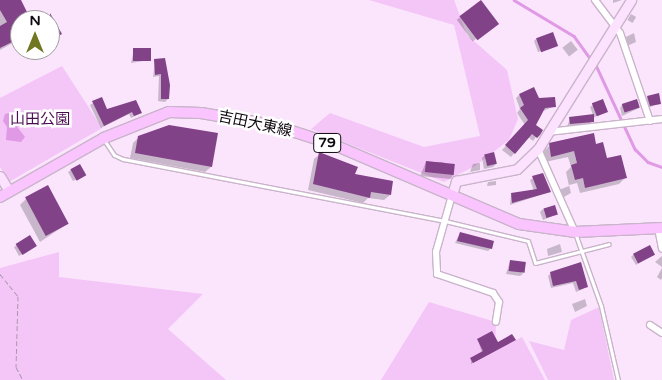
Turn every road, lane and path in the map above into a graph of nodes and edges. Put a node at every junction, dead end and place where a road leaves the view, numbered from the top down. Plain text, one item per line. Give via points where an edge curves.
1 (595, 0) edge
2 (629, 2) edge
3 (614, 27) junction
4 (662, 119) edge
5 (650, 120) junction
6 (548, 132) junction
7 (103, 139) junction
8 (538, 149) junction
9 (0, 176) edge
10 (4, 194) edge
11 (452, 195) junction
12 (445, 222) junction
13 (660, 228) edge
14 (574, 232) junction
15 (609, 244) dead end
16 (662, 249) edge
17 (582, 254) junction
18 (0, 274) edge
19 (496, 322) dead end
20 (650, 325) dead end
21 (662, 334) edge
22 (23, 380) edge
23 (618, 380) edge

1 - 3 street
2 - 3 street
3 - 5 street via 620,33
3 - 6 street
4 - 5 street
5 - 6 street
6 - 8 street
7 - 10 main road, 吉田大東線 / 79
7 - 11 main road, 吉田大東線 / 79 via 169,112 201,113 273,126 324,142
7 - 12 lane via 114,155 123,159
8 - 11 street via 517,168 456,181
8 - 14 street
9 - 10 street
11 - 12 street
11 - 14 main road, 吉田大東線 / 79 via 519,224
12 - 17 lane via 528,241 535,264
12 - 19 street via 436,252 436,274 493,293 500,302
13 - 14 main road, 吉田大東線 / 79
13 - 16 street
14 - 17 lane
15 - 17 lane
17 - 23 lane via 601,306
18 - 22 path via 18,296 16,367
20 - 21 street

